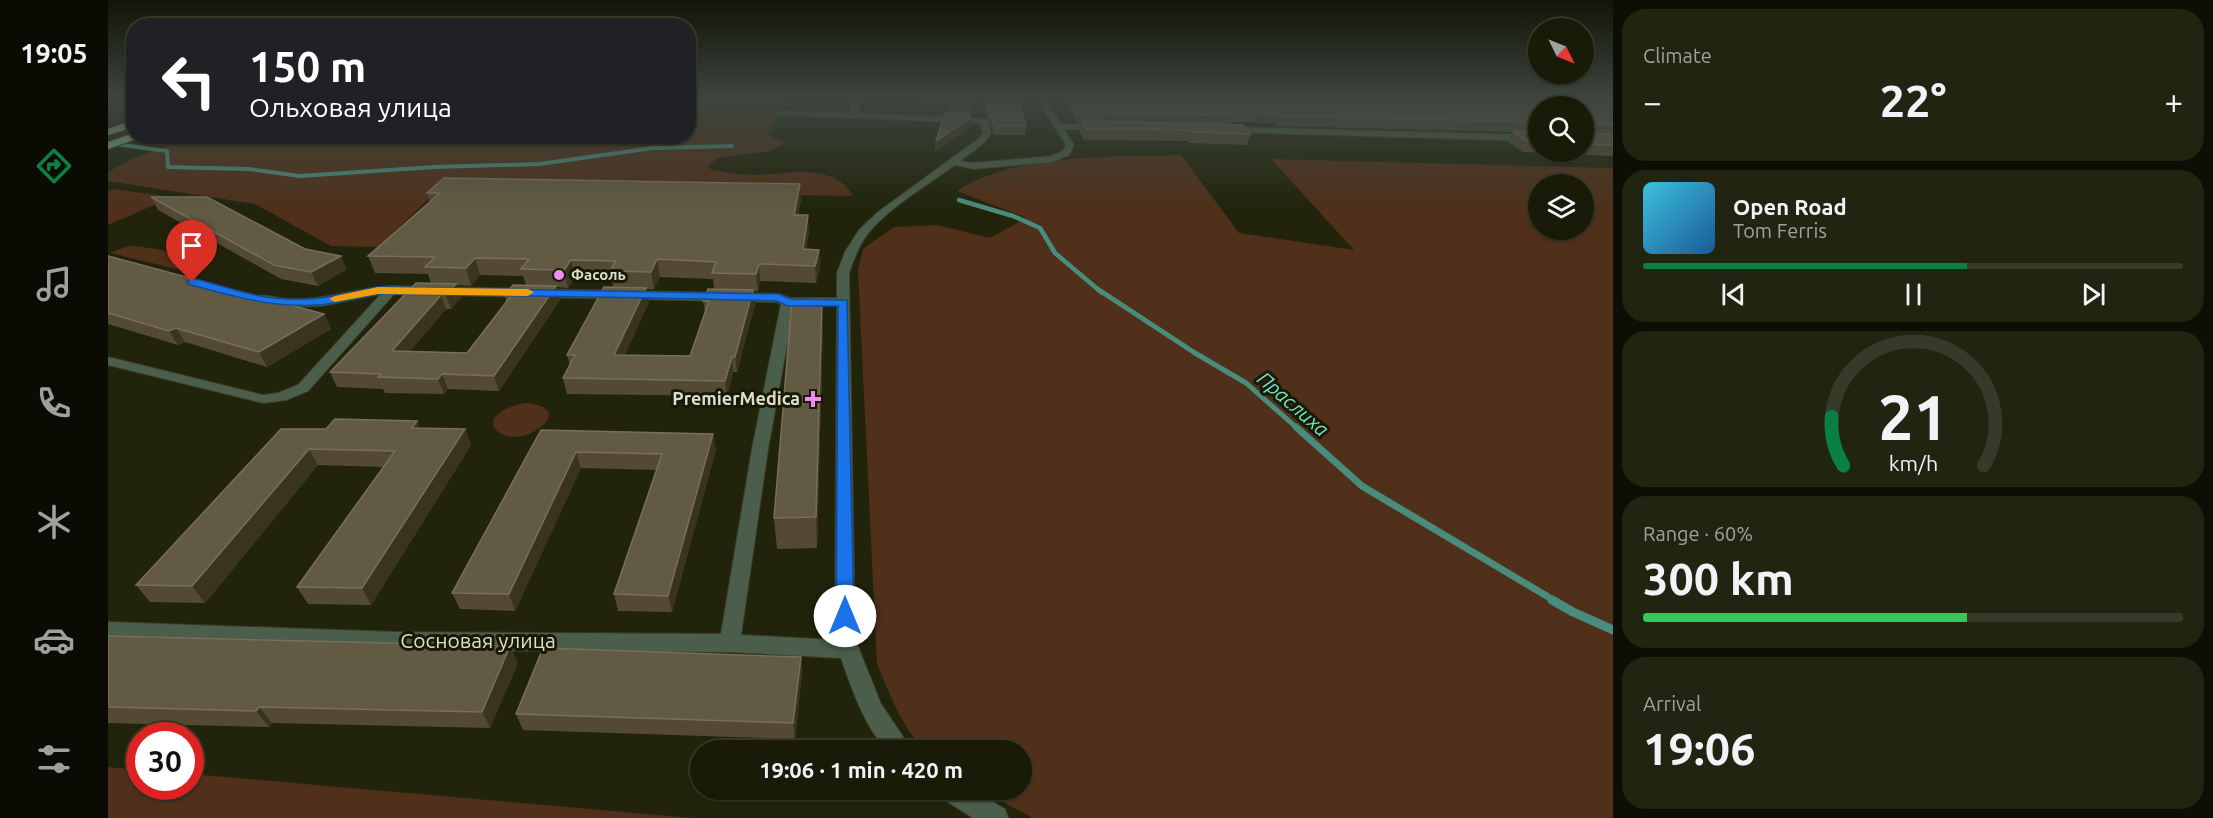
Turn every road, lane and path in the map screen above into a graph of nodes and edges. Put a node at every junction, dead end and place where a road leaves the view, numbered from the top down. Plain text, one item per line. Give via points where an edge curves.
1 (985, 135) edge
2 (1064, 135) edge
3 (1425, 135) edge
4 (1528, 138) edge
5 (126, 139) edge
6 (108, 146) edge
7 (954, 162) junction
8 (391, 290) junction
9 (243, 296) edge
10 (788, 302) junction
11 (843, 302) junction
12 (108, 361) edge
13 (108, 630) edge
14 (730, 643) junction
15 (849, 650) junction
16 (891, 740) edge
17 (966, 800) edge
18 (996, 818) edge

1 - 7 street
2 - 7 street via 1070,145 1062,156 973,166
3 - 4 street
5 - 6 highway
7 - 11 street via 863,232 843,273
8 - 9 street via 321,302 286,303
8 - 10 street via 779,298
8 - 12 street via 303,388 280,398 263,399
10 - 11 street
10 - 14 street
11 - 15 street via 845,639
13 - 14 street, Сосновая улица via 396,641
14 - 15 street, Сосновая улица
15 - 16 street via 863,694
17 - 18 street

